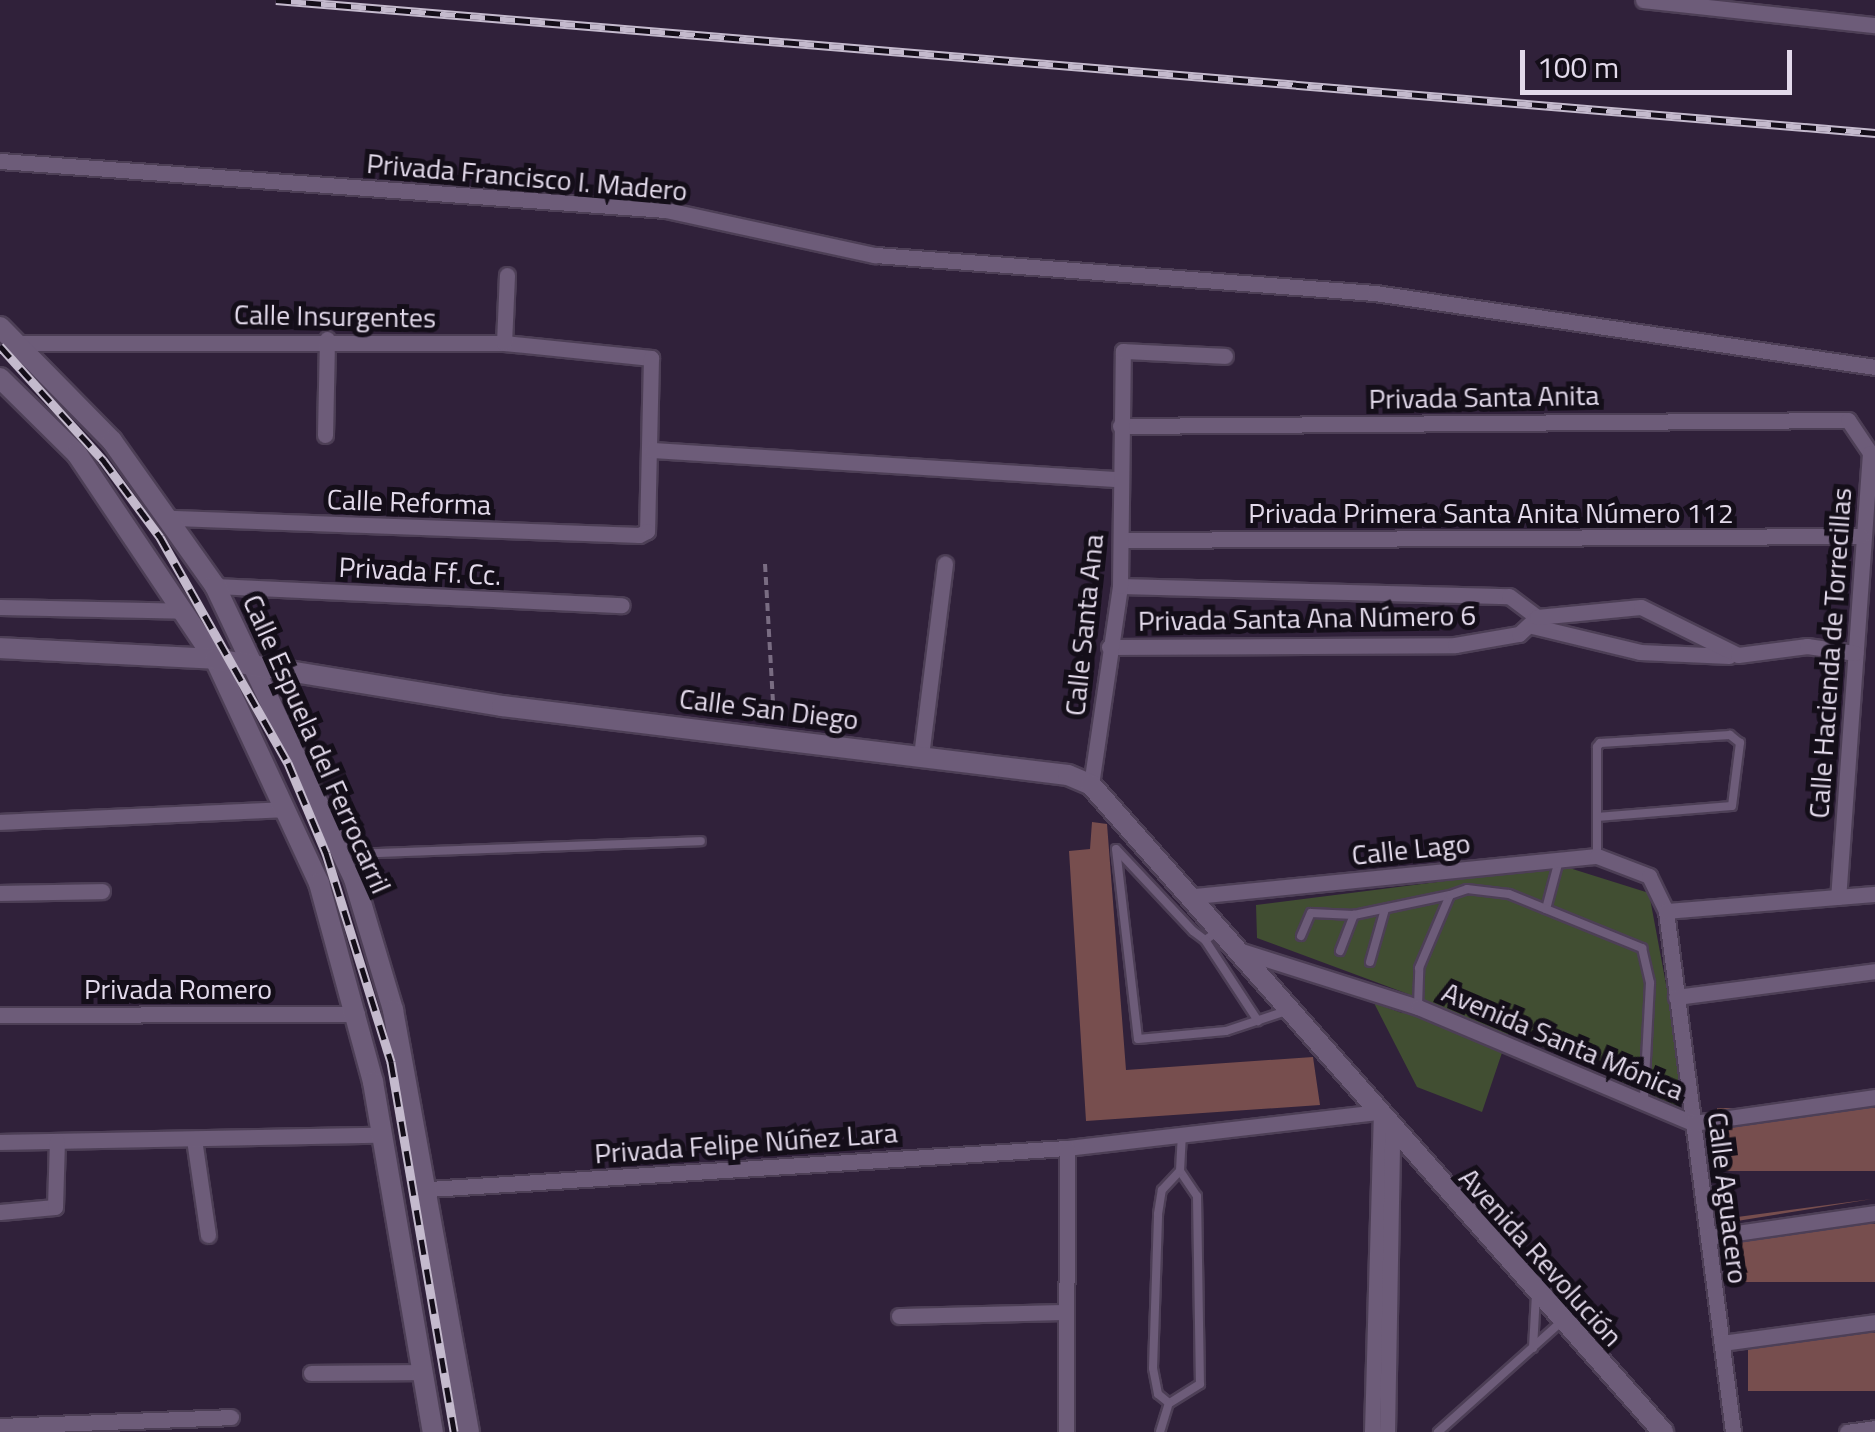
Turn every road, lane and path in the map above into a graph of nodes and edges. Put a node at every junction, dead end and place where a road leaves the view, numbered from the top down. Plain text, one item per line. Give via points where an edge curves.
1 (1644, 0) edge
2 (1760, 5) edge
3 (1875, 25) edge
4 (0, 161) edge
5 (507, 274) dead end
6 (0, 327) edge
7 (327, 339) junction
8 (504, 343) junction
9 (17, 344) junction
10 (1225, 356) dead end
11 (1875, 368) edge
12 (0, 378) edge
13 (1848, 420) joint
14 (1120, 426) junction
15 (325, 435) dead end
16 (652, 450) junction
17 (1872, 453) edge
18 (1119, 479) junction
19 (168, 518) junction
20 (1861, 536) junction
21 (1121, 540) junction
22 (945, 563) dead end
23 (766, 564) dead end
24 (215, 586) junction
25 (1120, 586) junction
26 (622, 605) dead end
27 (0, 606) edge
28 (184, 611) junction
29 (1534, 622) junction
30 (1109, 647) junction
31 (0, 648) edge
32 (1731, 653) junction
33 (1855, 653) junction
34 (215, 659) junction
35 (256, 665) junction
36 (774, 737) junction
37 (921, 756) junction
38 (1091, 785) junction
39 (286, 809) junction
40 (1597, 817) junction
41 (0, 822) edge
42 (701, 841) dead end
43 (343, 855) junction
44 (1598, 856) junction
45 (1559, 859) junction
46 (1631, 865) joint
47 (102, 891) dead end
48 (0, 892) edge
49 (1875, 894) edge
50 (1450, 895) junction
51 (1195, 896) junction
52 (1838, 897) junction
53 (1386, 909) junction
54 (1546, 909) junction
55 (1666, 911) junction
56 (1354, 915) junction
57 (1213, 935) junction
58 (1301, 936) dead end
59 (1238, 950) junction
60 (1340, 951) dead end
61 (1370, 962) dead end
62 (1875, 971) edge
63 (1676, 997) junction
64 (1418, 1007) junction
65 (1290, 1010) junction
66 (356, 1014) junction
67 (0, 1015) edge
68 (1258, 1021) junction
69 (1875, 1097) edge
70 (1644, 1099) junction
71 (1383, 1120) junction
72 (1693, 1123) junction
73 (381, 1135) junction
74 (1182, 1138) junction
75 (194, 1140) junction
76 (57, 1141) junction
77 (0, 1142) edge
78 (1067, 1148) junction
79 (1180, 1171) junction
80 (429, 1189) junction
81 (0, 1212) edge
82 (1875, 1213) edge
83 (208, 1235) dead end
84 (1708, 1237) junction
85 (1536, 1294) junction
86 (1066, 1312) junction
87 (899, 1316) dead end
88 (1562, 1322) junction
89 (1875, 1322) edge
90 (1722, 1342) junction
91 (1533, 1348) junction
92 (422, 1372) junction
93 (311, 1374) dead end
94 (1168, 1403) junction
95 (231, 1417) dead end
96 (0, 1426) edge
97 (1875, 1428) edge
98 (433, 1432) edge
99 (469, 1432) edge
100 (1066, 1432) edge
101 (1160, 1432) edge
102 (1372, 1432) edge
103 (1387, 1432) edge
104 (1438, 1432) edge
105 (1663, 1432) edge
106 (1733, 1432) edge
107 (1847, 1432) edge

1 - 2 street
2 - 3 street
4 - 11 street, Privada Francisco I. Madero via 666,210 875,255 1374,294
5 - 8 street
6 - 9 street, Calle Espuela del Ferrocarril
7 - 8 street, Calle Insurgentes
7 - 9 street, Calle Insurgentes
7 - 15 street
8 - 16 street, Calle Insurgentes via 652,358
9 - 19 street, Calle Espuela del Ferrocarril via 112,442
10 - 14 street, Calle Santa Ana via 1123,351
12 - 28 street, Calle Espuela del Ferrocarril via 77,454
13 - 14 street, Privada Santa Anita
13 - 17 street, Calle Hacienda de Torrecillas
14 - 18 street, Calle Santa Ana
16 - 18 street
16 - 19 street, Calle Reforma via 647,531
17 - 20 street, Calle Hacienda de Torrecillas
18 - 21 street, Calle Santa Ana
19 - 24 street, Calle Espuela del Ferrocarril
20 - 21 street, Privada Primera Santa Anita Número 112
20 - 33 street, Calle Hacienda de Torrecillas
21 - 25 street, Calle Santa Ana
22 - 37 street
23 - 36 path
24 - 26 street, Privada Ff. Cc.
24 - 35 street, Calle Espuela del Ferrocarril
25 - 29 street via 1509,596
25 - 30 street, Calle Santa Ana
27 - 28 street
28 - 34 street, Calle Espuela del Ferrocarril
29 - 30 street, Privada Santa Ana Número 6 via 1455,645
29 - 32 street via 1640,652
29 - 32 street, Privada Santa Ana Número 6 via 1641,607
30 - 38 street, Calle Santa Ana
31 - 34 street, Calle San Diego
32 - 33 street via 1807,646
33 - 52 street, Calle Hacienda de Torrecillas
34 - 35 street, Calle San Diego
34 - 39 street, Calle Espuela del Ferrocarril
35 - 36 street, Calle San Diego via 502,706
35 - 43 street, Calle Espuela del Ferrocarril
36 - 37 street, Calle San Diego
37 - 38 street, Calle San Diego
38 - 51 street
39 - 41 street
39 - 66 street, Calle Espuela del Ferrocarril via 318,884
40 - 40 lane via 1597,748 1604,740 1730,735 1740,743 1732,806
40 - 44 lane
42 - 43 lane
43 - 80 street, Calle Espuela del Ferrocarril via 394,1010
44 - 45 street, Calle Lago
44 - 46 street, Calle Lago
45 - 51 street, Calle Lago
45 - 54 lane
46 - 55 street, Calle Aguacero via 1649,876
47 - 48 street
49 - 52 street
50 - 53 lane
50 - 54 lane via 1489,889
50 - 64 lane via 1419,968
51 - 57 street
52 - 55 street
53 - 56 lane
53 - 61 lane
54 - 70 lane via 1642,948 1650,983
55 - 63 street, Calle Aguacero
56 - 58 lane via 1312,913
56 - 60 lane
57 - 59 street
57 - 68 lane
57 - 68 lane via 1116,849 1138,1039
59 - 64 street, Avenida Santa Mónica
59 - 65 street
62 - 63 street
63 - 72 street, Calle Aguacero
64 - 70 street, Avenida Santa Mónica
65 - 68 lane
65 - 71 street
66 - 67 street, Privada Romero
66 - 73 street, Calle Espuela del Ferrocarril
69 - 72 street, Avenida Santa Mónica
70 - 72 street, Avenida Santa Mónica
71 - 74 street, Privada Felipe Núñez Lara
71 - 85 street, Avenida Revolución
71 - 102 street
71 - 103 street
72 - 84 street, Calle Aguacero
73 - 75 street
73 - 92 street, Calle Espuela del Ferrocarril
74 - 78 street, Privada Felipe Núñez Lara
74 - 79 lane
75 - 76 street
75 - 83 street
76 - 77 street
76 - 81 street via 55,1207
78 - 80 street, Privada Felipe Núñez Lara
78 - 86 street
79 - 94 lane via 1162,1190 1158,1214 1154,1368 1158,1394
79 - 94 lane via 1197,1196 1200,1384
80 - 99 street, Calle Espuela del Ferrocarril
82 - 84 street
84 - 90 street, Calle Aguacero
85 - 88 street, Avenida Revolución
85 - 91 lane
86 - 87 street
86 - 100 street
88 - 91 lane
88 - 105 street, Avenida Revolución
89 - 90 street
90 - 106 street, Calle Aguacero
91 - 104 lane
92 - 93 street
92 - 98 street, Calle Espuela del Ferrocarril
94 - 101 lane
95 - 96 street
97 - 107 street

